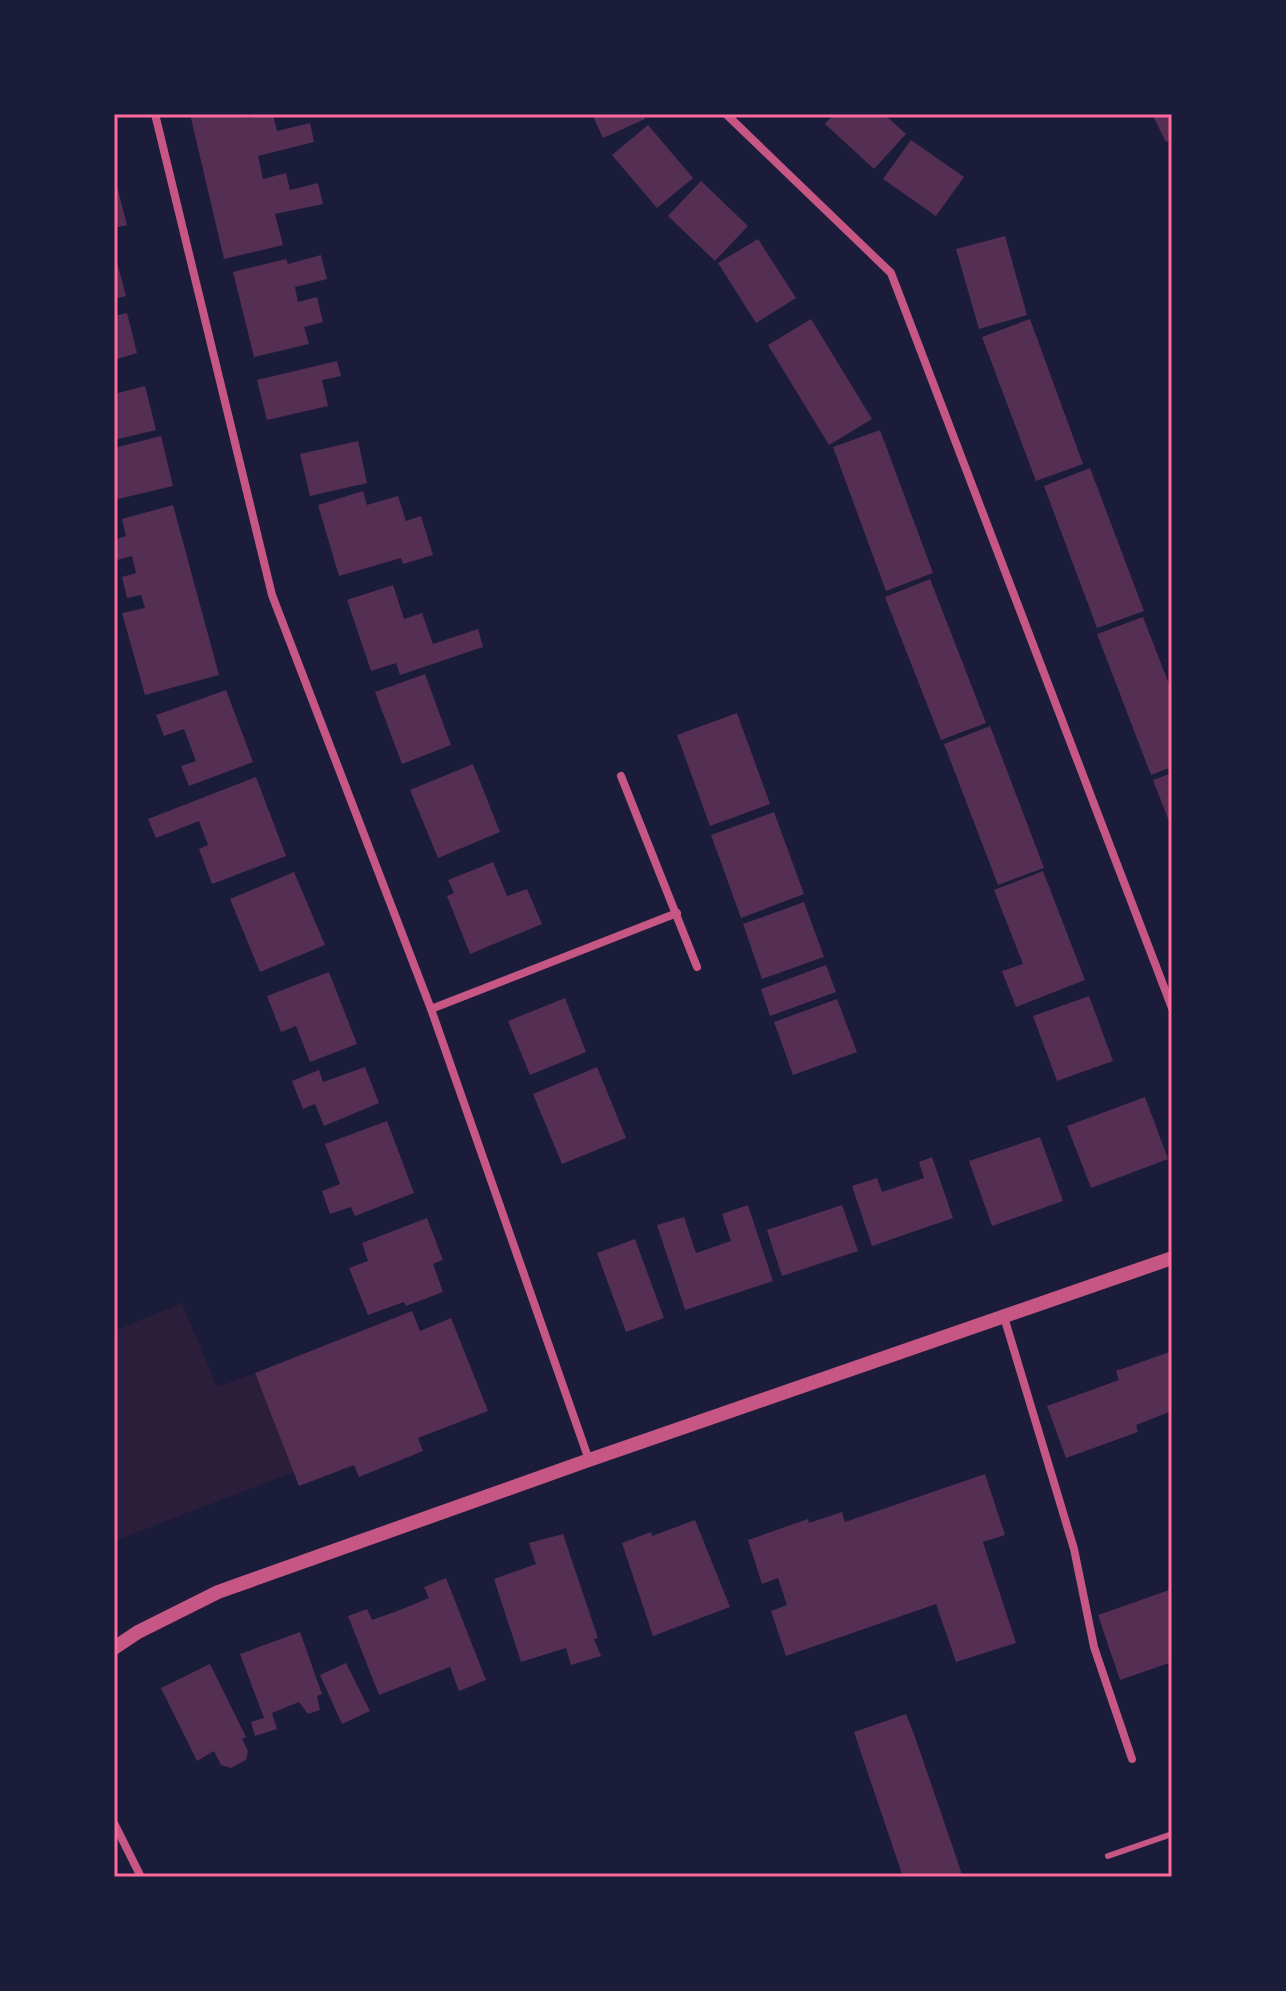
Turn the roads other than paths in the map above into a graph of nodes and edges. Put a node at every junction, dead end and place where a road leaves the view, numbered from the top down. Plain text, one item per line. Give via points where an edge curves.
1 (155, 114) edge
2 (726, 114) edge
3 (621, 776) dead end
4 (677, 913) junction
5 (697, 967) dead end
6 (1172, 1008) edge
7 (431, 1009) junction
8 (1172, 1258) edge
9 (1004, 1317) junction
10 (589, 1460) junction
11 (114, 1648) edge
12 (1132, 1759) dead end
13 (114, 1823) edge
14 (1172, 1834) edge
15 (1108, 1856) dead end
16 (141, 1877) edge

1 - 7 street via 272,595
2 - 6 street via 891,273
3 - 4 street
4 - 5 street
4 - 7 street
7 - 10 street
8 - 9 street
9 - 10 street
9 - 12 street via 1074,1549 1094,1647
10 - 11 street via 218,1592
13 - 16 street
14 - 15 lane

